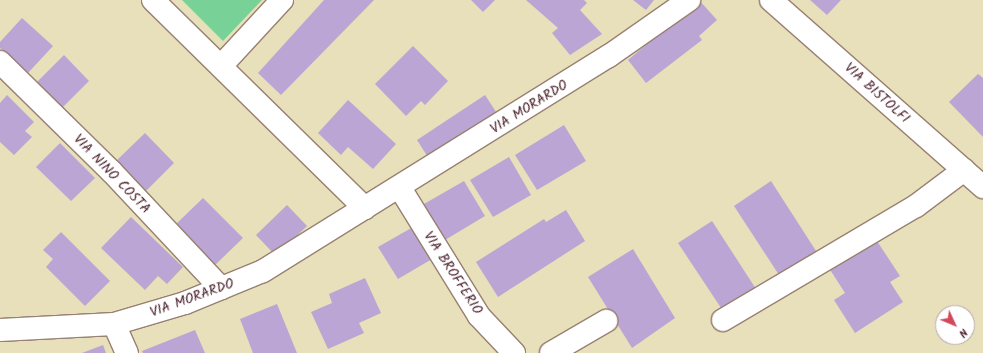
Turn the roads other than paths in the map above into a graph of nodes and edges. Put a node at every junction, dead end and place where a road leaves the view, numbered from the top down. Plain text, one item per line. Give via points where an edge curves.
1 (153, 0) edge
2 (282, 0) edge
3 (689, 0) edge
4 (771, 0) edge
5 (0, 62) edge
6 (221, 66) junction
7 (964, 170) junction
8 (983, 187) edge
9 (400, 188) junction
10 (365, 208) junction
11 (221, 288) junction
12 (723, 320) dead end
13 (606, 321) dead end
14 (114, 324) junction
15 (0, 330) edge
16 (127, 353) edge
17 (514, 353) edge
18 (551, 353) edge

1 - 6 street
2 - 6 street
3 - 9 street, VIA MORARDO via 609,56
4 - 7 street, VIA BISTOLFI
5 - 11 street, VIA NINO COSTA via 110,171
6 - 10 street
7 - 8 street, VIA BISTOLFI
7 - 12 street via 916,206
9 - 10 street, VIA MORARDO
9 - 17 street, VIA BROFFERIO via 479,316
10 - 11 street, VIA MORARDO via 263,271
11 - 14 street, VIA MORARDO via 186,303
13 - 18 street
14 - 15 street, VIA MORARDO
14 - 16 street

